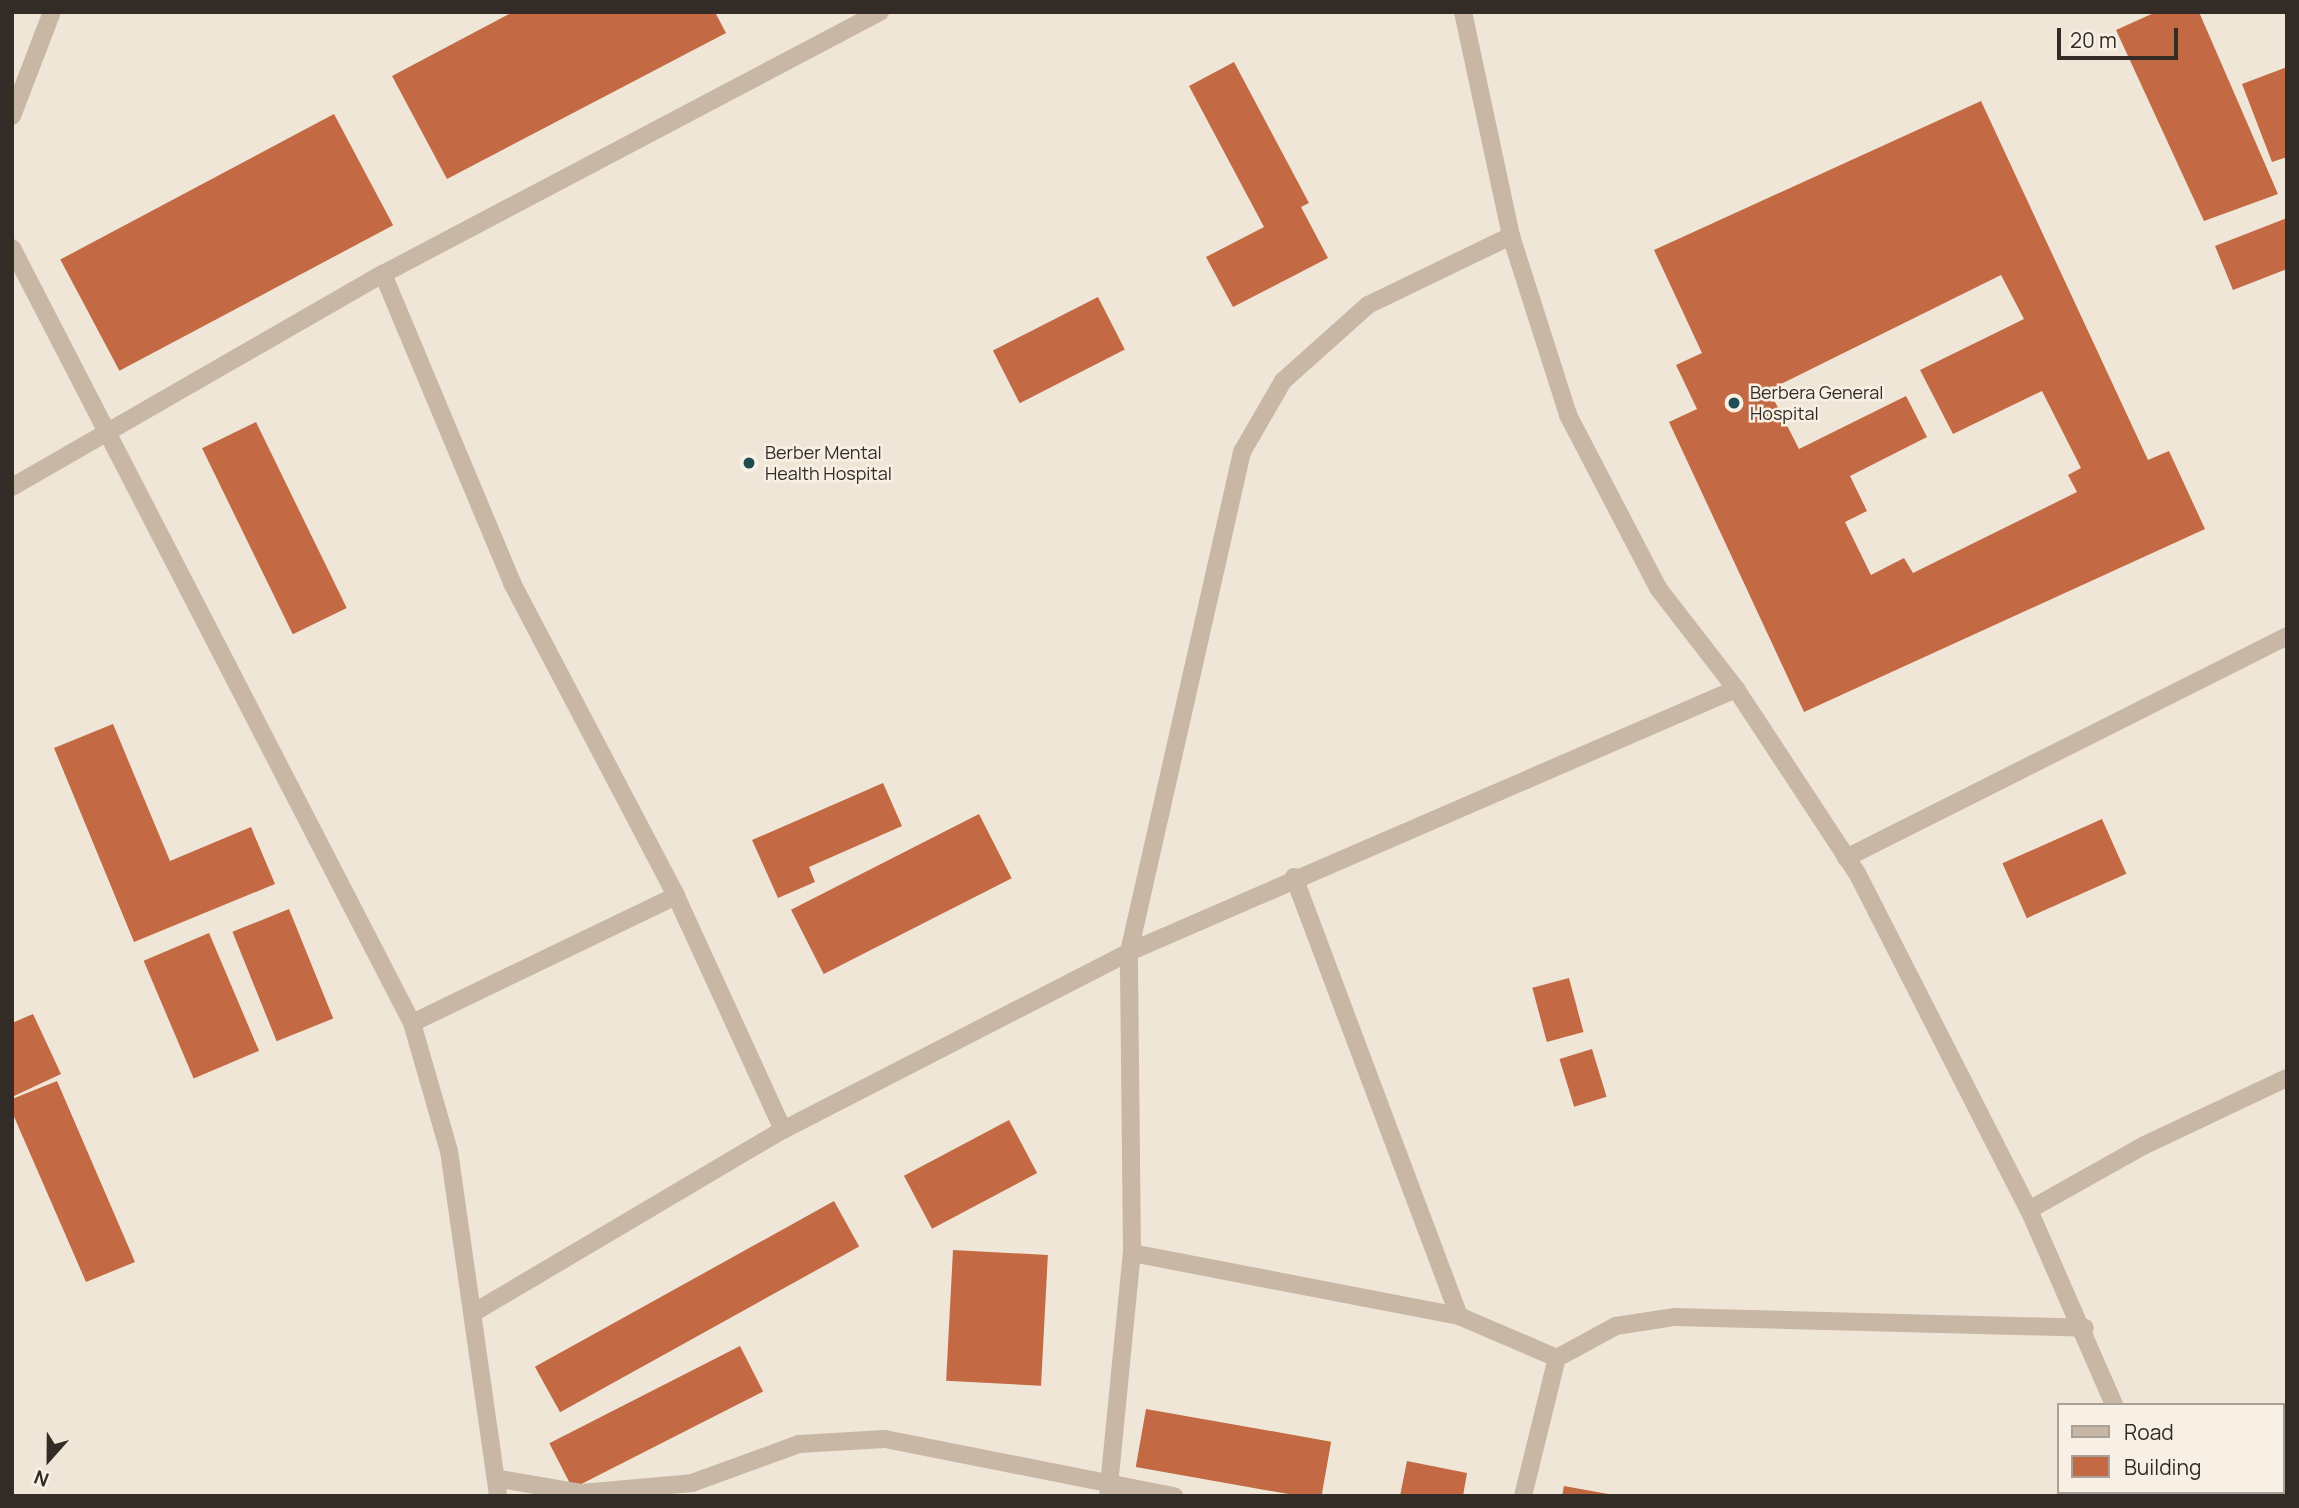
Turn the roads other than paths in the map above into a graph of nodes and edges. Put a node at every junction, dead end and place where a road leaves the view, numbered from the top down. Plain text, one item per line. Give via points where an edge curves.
1 (52, 12) edge
2 (880, 12) edge
3 (1463, 12) edge
4 (16, 94) edge
5 (12, 116) edge
6 (1511, 236) junction
7 (12, 248) edge
8 (383, 274) junction
9 (109, 435) junction
10 (12, 486) edge
11 (2287, 636) edge
12 (1736, 689) junction
13 (1846, 858) junction
14 (1294, 877) junction
15 (676, 896) junction
16 (1129, 952) junction
17 (412, 1023) junction
18 (2287, 1078) edge
19 (783, 1130) junction
20 (2029, 1210) junction
21 (1132, 1253) junction
22 (473, 1313) junction
23 (1459, 1316) junction
24 (2085, 1328) junction
25 (1557, 1358) junction
26 (2112, 1402) edge
27 (499, 1487) edge
28 (1109, 1489) edge
29 (1174, 1496) edge
30 (1523, 1496) edge

1 - 4 street
2 - 8 street
3 - 6 street
4 - 5 street
6 - 12 street via 1569,415 1658,588
6 - 16 street via 1368,305 1283,381 1242,452
7 - 9 street
8 - 9 street
8 - 15 street via 512,583
9 - 10 street
9 - 17 street
11 - 13 street
12 - 13 street
12 - 14 street
13 - 20 street
14 - 16 street
14 - 23 street
15 - 17 street
15 - 19 street
16 - 19 street
16 - 21 street
17 - 22 street via 449,1151
18 - 20 street via 2145,1145
19 - 22 street
20 - 24 street
21 - 23 street
21 - 28 street
22 - 27 street
23 - 25 street
24 - 25 street via 1675,1317 1616,1326
24 - 26 street
25 - 30 street
27 - 28 street via 581,1493 692,1483 799,1444 885,1439
28 - 29 street

